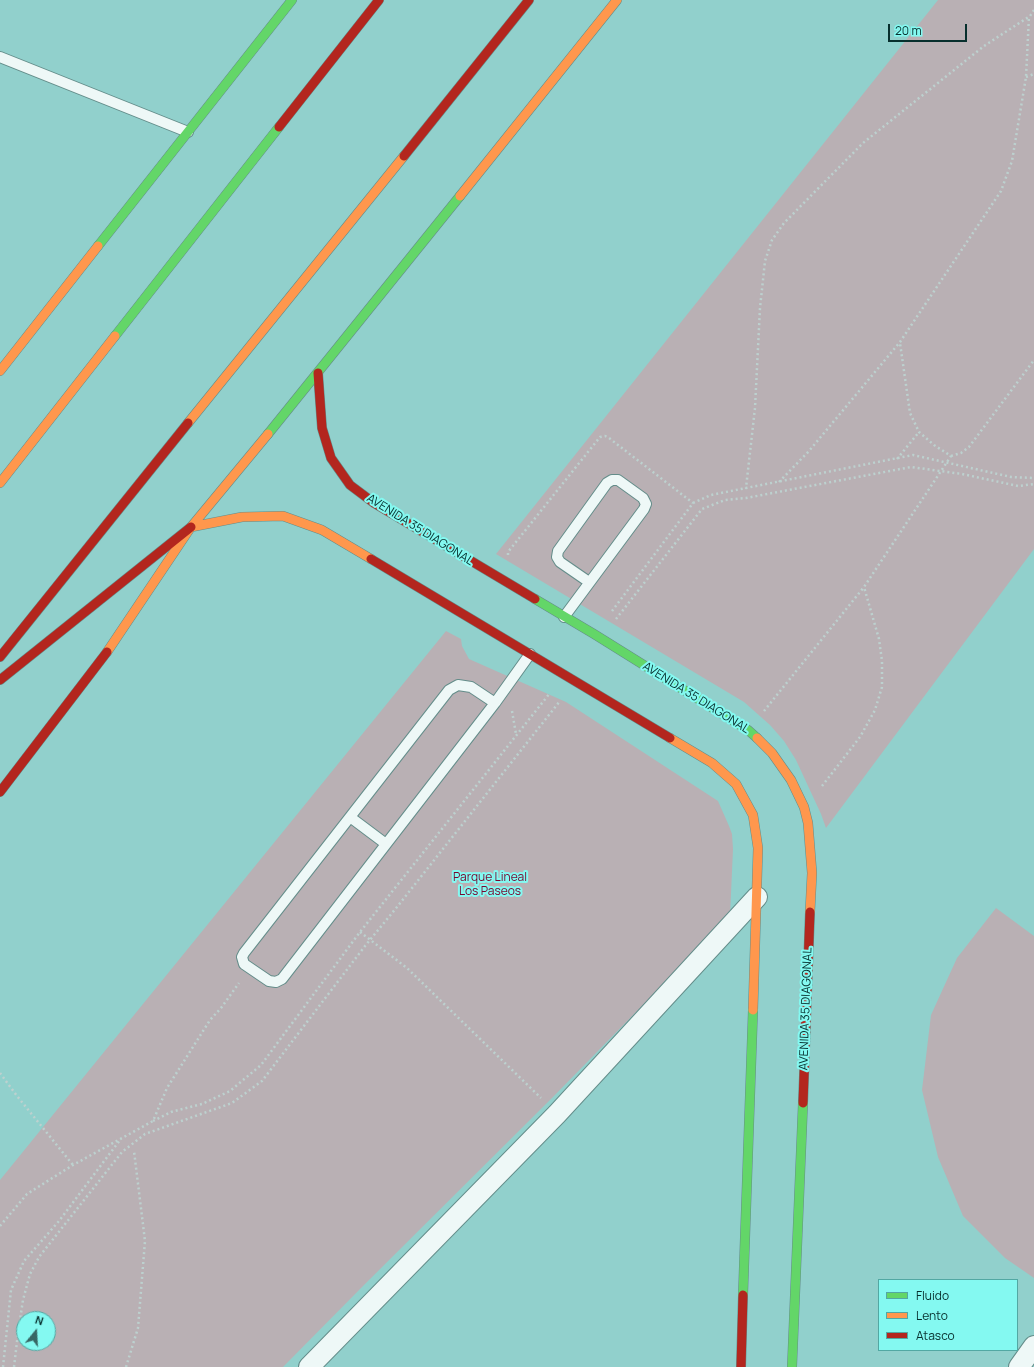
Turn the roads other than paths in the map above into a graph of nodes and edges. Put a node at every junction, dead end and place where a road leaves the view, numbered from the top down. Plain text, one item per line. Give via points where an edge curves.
1 (292, 0) edge
2 (379, 0) edge
3 (529, 0) edge
4 (617, 0) edge
5 (0, 57) edge
6 (188, 132) junction
7 (0, 371) edge
8 (318, 373) junction
9 (0, 483) edge
10 (191, 526) junction
11 (589, 582) junction
12 (564, 617) junction
13 (530, 654) junction
14 (0, 657) edge
15 (0, 680) edge
16 (495, 703) junction
17 (0, 792) edge
18 (350, 817) junction
19 (386, 844) junction
20 (757, 897) junction
21 (1034, 1346) edge
22 (309, 1367) edge
23 (741, 1367) edge
24 (792, 1367) edge
25 (1019, 1367) edge

1 - 6 main road
2 - 9 main road
3 - 14 main road
4 - 8 main road
5 - 6 lane
6 - 7 main road
8 - 10 main road
8 - 12 main road, AVENIDA 35 DIAGONAL via 324,436 331,458 350,484 374,503
10 - 13 main road via 242,517 284,516 309,525 322,530
10 - 15 main road
10 - 17 main road via 104,656
11 - 11 lane via 646,504 643,498 618,480 607,483 558,551 557,557 560,562
11 - 12 lane
12 - 24 main road, AVENIDA 35 DIAGONAL via 748,730 772,752 791,780 804,807 808,823 812,873
13 - 16 lane
13 - 20 main road via 712,763 736,784 753,815 758,848
16 - 18 lane via 471,687 458,685 449,690
16 - 19 lane
18 - 19 lane
18 - 19 lane via 244,953 244,964 250,969 269,981 276,982 282,979
20 - 22 street via 557,1114
20 - 23 main road
21 - 25 street

